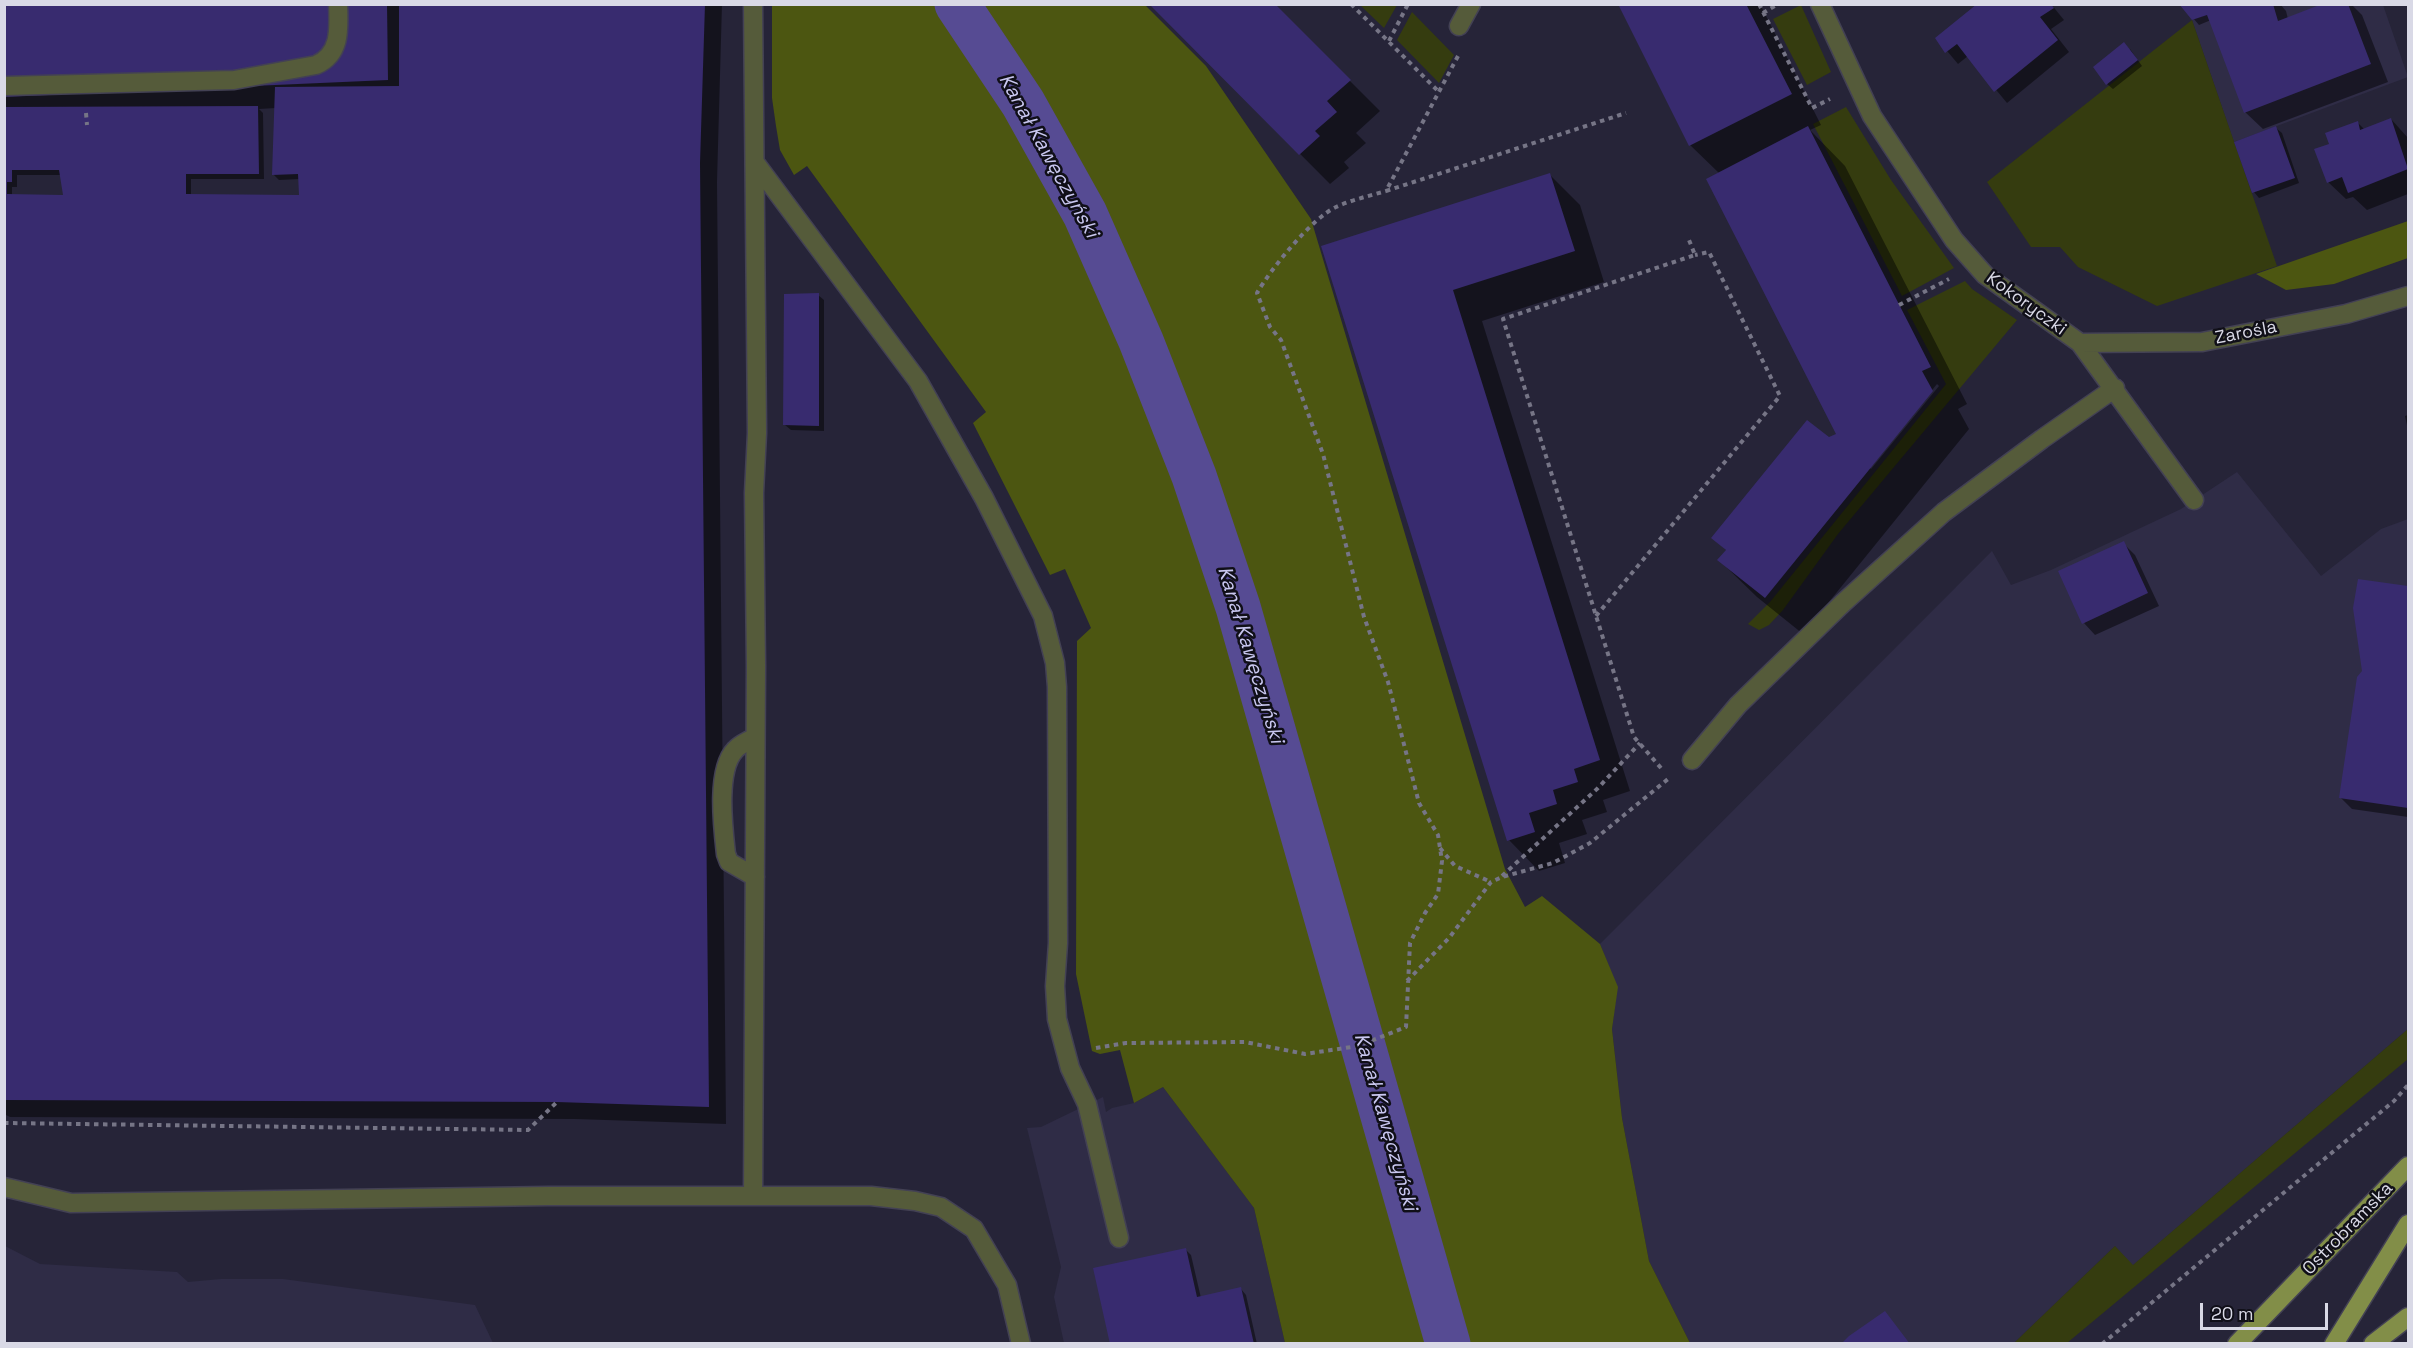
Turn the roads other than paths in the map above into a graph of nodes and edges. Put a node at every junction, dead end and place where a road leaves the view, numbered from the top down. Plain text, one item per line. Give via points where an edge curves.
1 (338, 4) edge
2 (753, 4) edge
3 (1471, 4) edge
4 (1820, 4) edge
5 (1459, 26) road end
6 (4, 86) edge
7 (756, 164) junction
8 (2409, 296) edge
9 (2080, 343) junction
10 (2115, 388) junction
11 (2194, 500) dead end
12 (755, 737) junction
13 (1692, 760) dead end
14 (755, 877) junction
15 (2409, 1166) edge
16 (4, 1186) edge
17 (753, 1196) junction
18 (2409, 1224) edge
19 (1119, 1238) dead end
20 (2409, 1317) edge
21 (1021, 1344) edge
22 (2237, 1344) edge
23 (2334, 1344) edge
24 (2373, 1344) edge

1 - 6 street via 339,31 334,49 326,61 316,65 234,80
2 - 7 street
3 - 5 street
4 - 9 street, Kokoryczki via 1872,116 1954,240 1985,275
7 - 12 street
7 - 19 street via 918,381 984,498 1043,616 1057,687 1057,1019 1087,1104
8 - 9 street, Zarośla via 2346,314 2202,342
9 - 10 street, Kokoryczki
10 - 11 street, Kokoryczki
10 - 13 street via 1944,512 1738,705
12 - 14 street
12 - 14 street via 736,748 723,780 726,854 729,862
14 - 17 street
15 - 22 main road, Ostrobramska
16 - 17 street via 71,1203
17 - 21 street via 871,1196 941,1207 974,1229 1007,1286
18 - 23 main road
20 - 24 main road

